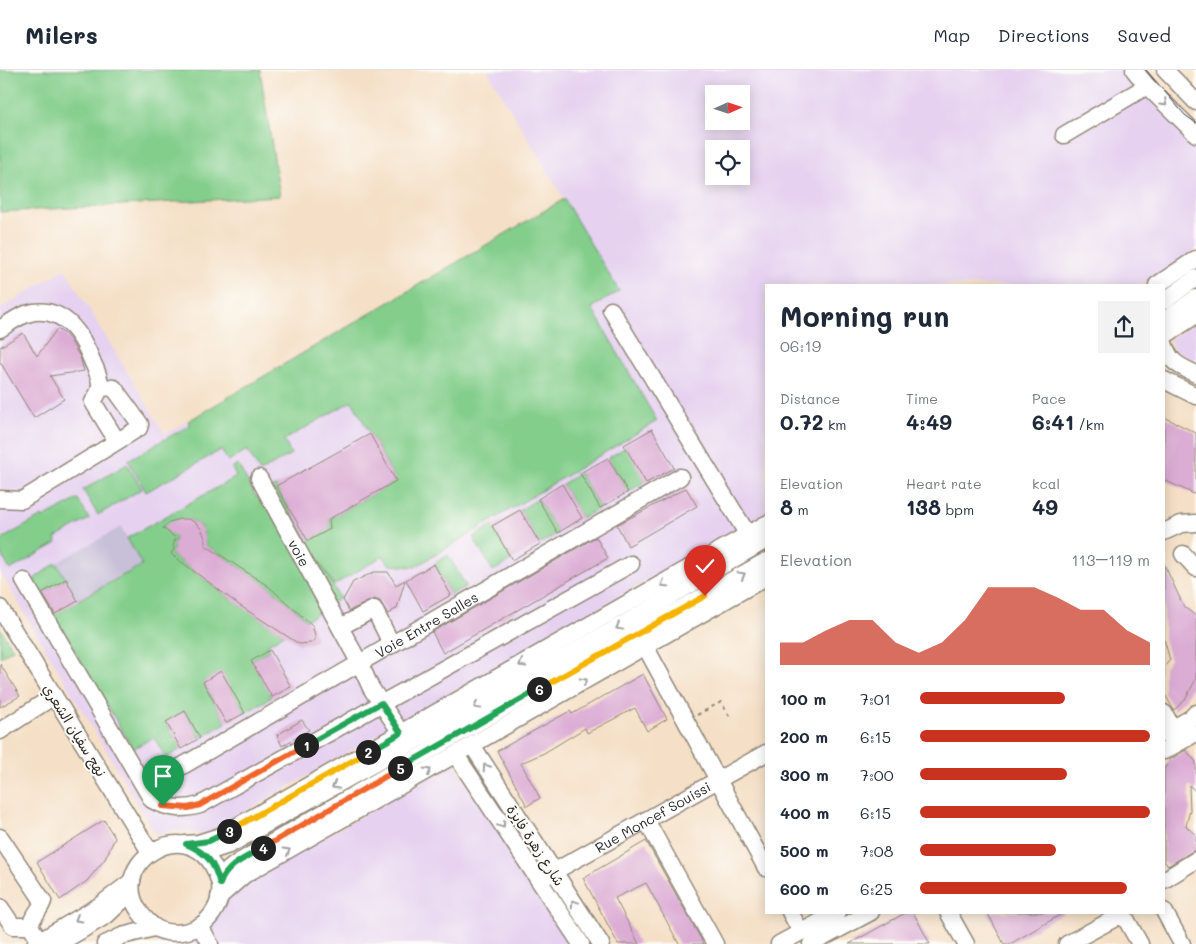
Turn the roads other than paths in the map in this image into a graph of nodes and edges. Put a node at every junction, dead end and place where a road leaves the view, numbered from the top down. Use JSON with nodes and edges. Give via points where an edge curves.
{"nodes":[{"id":1,"x":1134,"y":70,"type":"edge"},
{"id":2,"x":1165,"y":70,"type":"edge"},
{"id":3,"x":1147,"y":86,"type":"junction"},
{"id":4,"x":1196,"y":102,"type":"edge"},
{"id":5,"x":1196,"y":134,"type":"edge"},
{"id":6,"x":1064,"y":135,"type":"dead end"},
{"id":7,"x":1196,"y":259,"type":"edge"},
{"id":8,"x":1196,"y":278,"type":"edge"},
{"id":9,"x":1159,"y":284,"type":"edge"},
{"id":10,"x":1196,"y":298,"type":"edge"},
{"id":11,"x":1165,"y":300,"type":"edge"},
{"id":12,"x":611,"y":310,"type":"dead end"},
{"id":13,"x":1196,"y":315,"type":"edge"},
{"id":14,"x":1165,"y":319,"type":"edge"},
{"id":15,"x":0,"y":329,"type":"edge"},
{"id":16,"x":1165,"y":335,"type":"edge"},
{"id":17,"x":1165,"y":346,"type":"edge"},
{"id":18,"x":1196,"y":374,"type":"edge"},
{"id":19,"x":1165,"y":380,"type":"edge"},
{"id":20,"x":100,"y":387,"type":"junction"},
{"id":21,"x":1196,"y":396,"type":"edge"},
{"id":22,"x":117,"y":441,"type":"junction"},
{"id":23,"x":680,"y":477,"type":"dead end"},
{"id":24,"x":259,"y":478,"type":"dead end"},
{"id":25,"x":0,"y":499,"type":"edge"},
{"id":26,"x":1196,"y":523,"type":"edge"},
{"id":27,"x":765,"y":525,"type":"edge"},
{"id":28,"x":1165,"y":532,"type":"edge"},
{"id":29,"x":748,"y":535,"type":"junction"},
{"id":30,"x":765,"y":541,"type":"edge"},
{"id":31,"x":1183,"y":554,"type":"dead end"},
{"id":32,"x":765,"y":562,"type":"edge"},
{"id":33,"x":632,"y":564,"type":"dead end"},
{"id":34,"x":1196,"y":568,"type":"edge"},
{"id":35,"x":765,"y":578,"type":"edge"},
{"id":36,"x":24,"y":581,"type":"dead end"},
{"id":37,"x":0,"y":608,"type":"edge"},
{"id":38,"x":340,"y":627,"type":"junction"},
{"id":39,"x":392,"y":645,"type":"junction"},
{"id":40,"x":645,"y":646,"type":"junction"},
{"id":41,"x":360,"y":664,"type":"junction"},
{"id":42,"x":54,"y":696,"type":"junction"},
{"id":43,"x":381,"y":703,"type":"junction"},
{"id":44,"x":1196,"y":713,"type":"edge"},
{"id":45,"x":1165,"y":718,"type":"edge"},
{"id":46,"x":0,"y":731,"type":"edge"},
{"id":47,"x":1168,"y":732,"type":"edge"},
{"id":48,"x":401,"y":733,"type":"junction"},
{"id":49,"x":1196,"y":733,"type":"edge"},
{"id":50,"x":472,"y":745,"type":"junction"},
{"id":51,"x":1165,"y":750,"type":"edge"},
{"id":52,"x":765,"y":754,"type":"edge"},
{"id":53,"x":456,"y":755,"type":"junction"},
{"id":54,"x":172,"y":772,"type":"dead end"},
{"id":55,"x":718,"y":780,"type":"junction"},
{"id":56,"x":646,"y":820,"type":"junction"},
{"id":57,"x":0,"y":837,"type":"edge"},
{"id":58,"x":192,"y":847,"type":"junction"},
{"id":59,"x":150,"y":852,"type":"junction"},
{"id":60,"x":1196,"y":860,"type":"edge"},
{"id":61,"x":765,"y":866,"type":"edge"},
{"id":62,"x":546,"y":876,"type":"junction"},
{"id":63,"x":1165,"y":879,"type":"edge"},
{"id":64,"x":132,"y":886,"type":"junction"},
{"id":65,"x":220,"y":891,"type":"junction"},
{"id":66,"x":0,"y":908,"type":"edge"},
{"id":67,"x":1165,"y":913,"type":"edge"},
{"id":68,"x":791,"y":914,"type":"edge"},
{"id":69,"x":836,"y":914,"type":"edge"},
{"id":70,"x":866,"y":914,"type":"edge"},
{"id":71,"x":949,"y":914,"type":"edge"},
{"id":72,"x":1120,"y":914,"type":"edge"},
{"id":73,"x":1123,"y":914,"type":"edge"},
{"id":74,"x":30,"y":926,"type":"junction"},
{"id":75,"x":200,"y":926,"type":"junction"},
{"id":76,"x":160,"y":930,"type":"junction"},
{"id":77,"x":806,"y":938,"type":"edge"},
{"id":78,"x":38,"y":942,"type":"edge"},
{"id":79,"x":58,"y":944,"type":"edge"},
{"id":80,"x":105,"y":944,"type":"edge"},
{"id":81,"x":129,"y":944,"type":"edge"},
{"id":82,"x":210,"y":944,"type":"edge"},
{"id":83,"x":581,"y":944,"type":"edge"},
{"id":84,"x":601,"y":944,"type":"edge"},
{"id":85,"x":715,"y":944,"type":"edge"},
{"id":86,"x":779,"y":944,"type":"edge"},
{"id":87,"x":966,"y":944,"type":"edge"},
{"id":88,"x":1067,"y":944,"type":"edge"},
{"id":89,"x":1140,"y":944,"type":"edge"},
{"id":90,"x":1182,"y":944,"type":"edge"}],
"edges":[{"from":1,"to":3,"type":"street"},
{"from":2,"to":4,"type":"street"},
{"from":3,"to":5,"type":"street","one_way":true},
{"from":3,"to":6,"type":"street"},
{"from":7,"to":9,"type":"street"},
{"from":8,"to":11,"type":"street"},
{"from":10,"to":14,"type":"street"},
{"from":12,"to":29,"type":"street"},
{"from":13,"to":16,"type":"street"},
{"from":15,"to":20,"type":"street","via":[[36,312],[55,314],[72,324],[84,342]]},
{"from":17,"to":18,"type":"street","via":[[1172,361]]},
{"from":19,"to":21,"type":"street"},
{"from":20,"to":22,"type":"street","via":[[93,402]]},
{"from":20,"to":22,"type":"street","via":[[114,388],[140,424],[139,428]]},
{"from":22,"to":25,"type":"street","via":[[22,500]]},
{"from":23,"to":39,"type":"street","name":"Voie Entre Salles"},
{"from":24,"to":38,"type":"street","name":"voie"},
{"from":26,"to":28,"type":"street","via":[[1181,524]]},
{"from":27,"to":29,"type":"street"},
{"from":29,"to":48,"type":"street","one_way":true},
{"from":30,"to":58,"type":"street","one_way":true,"via":[[627,622],[229,845],[211,851]]},
{"from":31,"to":34,"type":"street"},
{"from":65,"to":32,"type":"street","one_way":true,"via":[[222,877],[239,862],[458,734]]},
{"from":33,"to":43,"type":"street"},
{"from":35,"to":40,"type":"street"},
{"from":36,"to":43,"type":"street","via":[[152,800],[163,806],[188,808],[200,805]]},
{"from":37,"to":42,"type":"street","name":"نهج سفيان الشعري"},
{"from":38,"to":39,"type":"street","via":[[374,609]]},
{"from":38,"to":41,"type":"street"},
{"from":39,"to":41,"type":"street","name":"Voie Entre Salles"},
{"from":50,"to":40,"type":"street","one_way":true},
{"from":40,"to":55,"type":"street"},
{"from":41,"to":43,"type":"street"},
{"from":41,"to":54,"type":"street","name":"Voie Entre Salles"},
{"from":42,"to":46,"type":"street"},
{"from":42,"to":59,"type":"street","name":"نهج سفيان الشعري"},
{"from":43,"to":48,"type":"street"},
{"from":44,"to":47,"type":"street"},
{"from":45,"to":47,"type":"street"},
{"from":48,"to":58,"type":"street","via":[[220,836]]},
{"from":49,"to":51,"type":"street"},
{"from":50,"to":53,"type":"street"},
{"from":62,"to":50,"type":"street","name":"شارع زهرة فايزة","one_way":true},
{"from":52,"to":55,"type":"street","name":"Rue Moncef Souissi"},
{"from":53,"to":62,"type":"street","name":"شارع زهرة فايزة","one_way":true},
{"from":65,"to":53,"type":"street","one_way":true},
{"from":55,"to":56,"type":"street","name":"Rue Moncef Souissi"},
{"from":55,"to":61,"type":"street"},
{"from":56,"to":62,"type":"street","name":"Rue Moncef Souissi"},
{"from":56,"to":85,"type":"street"},
{"from":57,"to":74,"type":"street","via":[[43,901]]},
{"from":58,"to":59,"type":"street","via":[[167,844]]},
{"from":58,"to":65,"type":"street","via":[[209,858],[217,870]]},
{"from":59,"to":64,"type":"street","via":[[138,864]]},
{"from":60,"to":63,"type":"street"},
{"from":62,"to":83,"type":"street","name":"شارع زهرة فايزة"},
{"from":84,"to":62,"type":"street","name":"شارع زهرة فايزة","one_way":true},
{"from":64,"to":76,"type":"street","via":[[138,912]]},
{"from":64,"to":78,"type":"street","one_way":true},
{"from":64,"to":79,"type":"street","via":[[107,915]]},
{"from":65,"to":75,"type":"street","via":[[212,914]]},
{"from":66,"to":74,"type":"street","via":[[13,926]]},
{"from":67,"to":90,"type":"street"},
{"from":68,"to":77,"type":"street"},
{"from":69,"to":77,"type":"street"},
{"from":70,"to":77,"type":"street"},
{"from":71,"to":87,"type":"street"},
{"from":72,"to":88,"type":"street"},
{"from":73,"to":89,"type":"street"},
{"from":74,"to":78,"type":"street"},
{"from":75,"to":76,"type":"street","via":[[183,932]]},
{"from":75,"to":82,"type":"street"},
{"from":76,"to":80,"type":"street","via":[[122,936]]},
{"from":76,"to":81,"type":"street"},
{"from":77,"to":86,"type":"street"}]}
